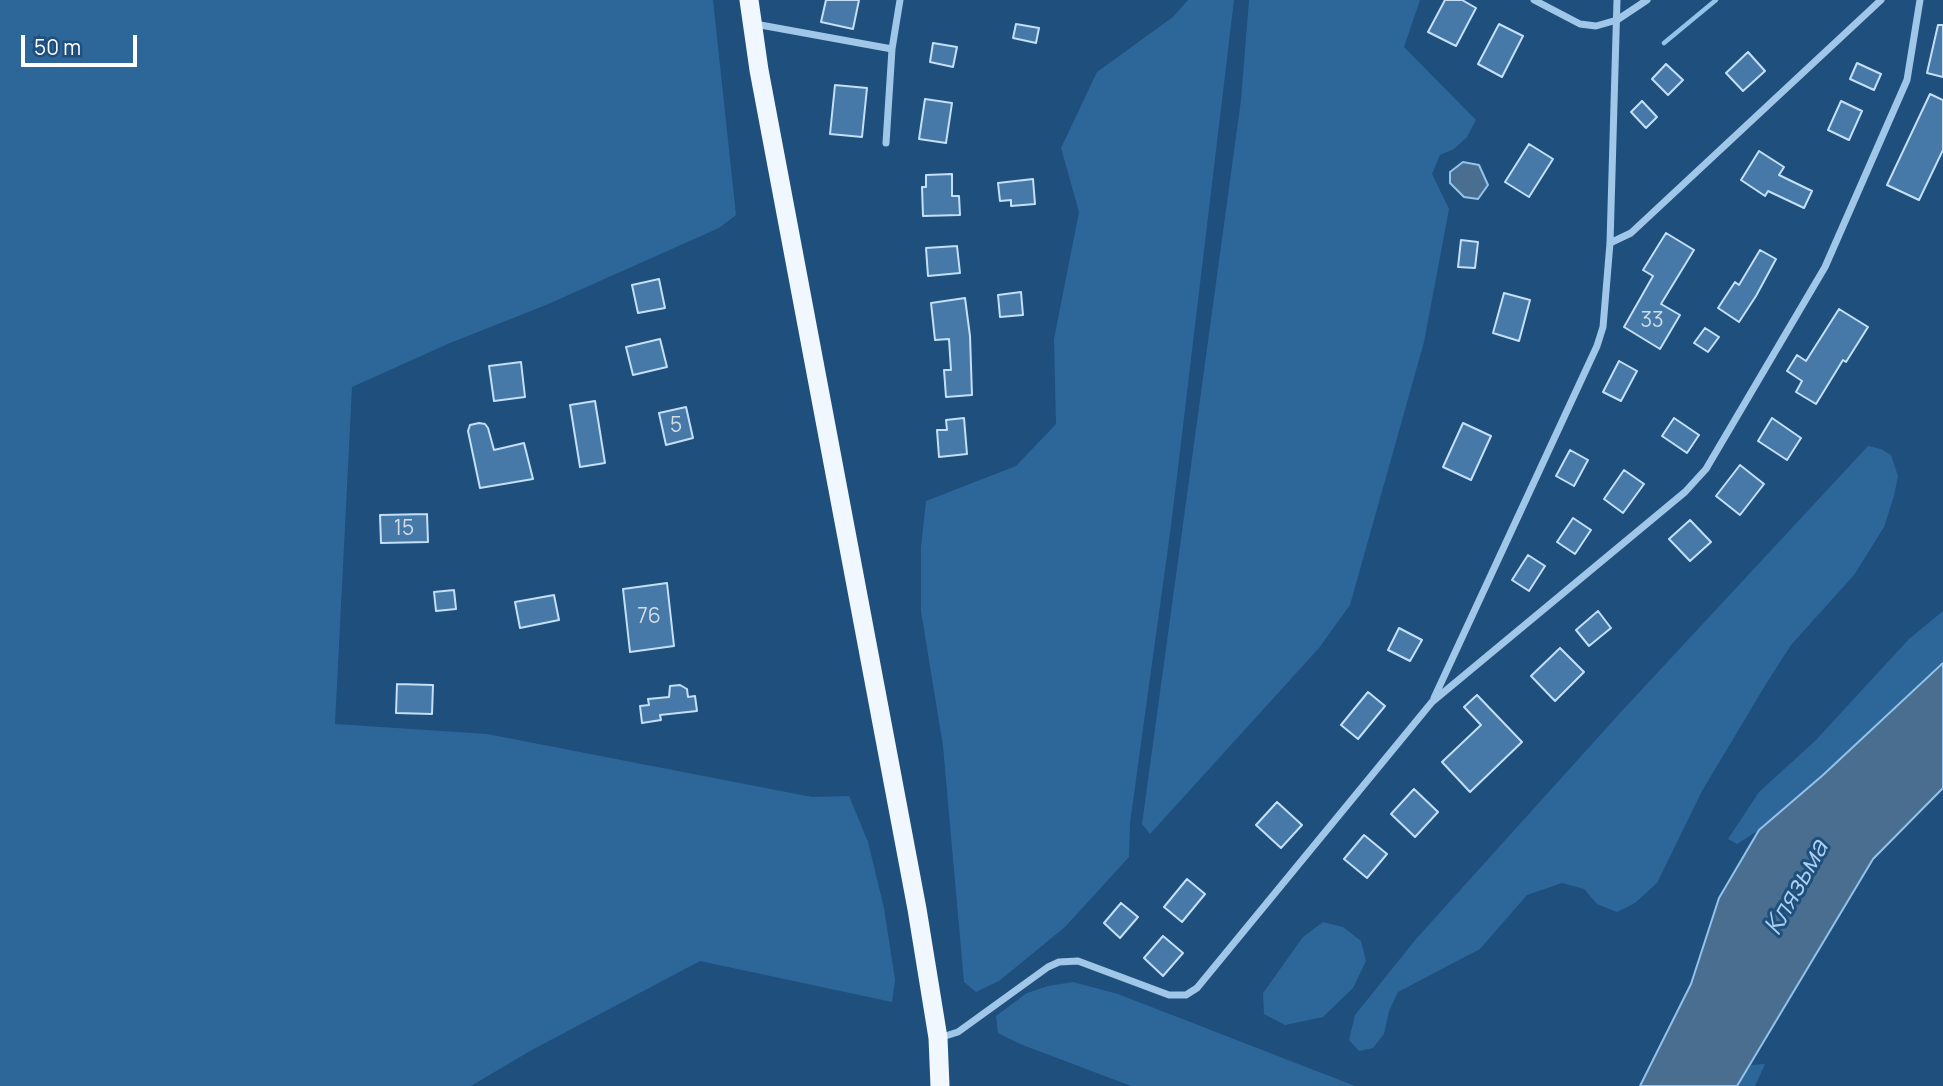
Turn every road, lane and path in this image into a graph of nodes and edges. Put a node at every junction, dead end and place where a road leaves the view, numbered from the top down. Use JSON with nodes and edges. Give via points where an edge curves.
{"nodes":[{"id":1,"x":750,"y":0,"type":"edge"},
{"id":2,"x":900,"y":0,"type":"edge"},
{"id":3,"x":1534,"y":0,"type":"edge"},
{"id":4,"x":1617,"y":0,"type":"edge"},
{"id":5,"x":1647,"y":0,"type":"edge"},
{"id":6,"x":1881,"y":0,"type":"edge"},
{"id":7,"x":1920,"y":0,"type":"edge"},
{"id":8,"x":1616,"y":20,"type":"junction"},
{"id":9,"x":752,"y":24,"type":"junction"},
{"id":10,"x":892,"y":49,"type":"junction"},
{"id":11,"x":886,"y":143,"type":"dead end"},
{"id":12,"x":1610,"y":243,"type":"junction"},
{"id":13,"x":1432,"y":702,"type":"junction"},
{"id":14,"x":938,"y":1038,"type":"junction"},
{"id":15,"x":940,"y":1086,"type":"edge"}],
"edges":[{"from":1,"to":9,"type":"highway"},
{"from":2,"to":10,"type":"street"},
{"from":3,"to":8,"type":"street","via":[[1580,24],[1596,26]]},
{"from":4,"to":8,"type":"street"},
{"from":5,"to":8,"type":"street"},
{"from":6,"to":12,"type":"street","via":[[1631,233]]},
{"from":7,"to":13,"type":"street","via":[[1907,80],[1825,267],[1706,469],[1685,492]]},
{"from":8,"to":12,"type":"street"},
{"from":9,"to":10,"type":"street"},
{"from":9,"to":14,"type":"highway"},
{"from":10,"to":11,"type":"street"},
{"from":12,"to":13,"type":"street","via":[[1603,327],[1597,346]]},
{"from":13,"to":14,"type":"street","via":[[1197,988],[1186,995],[1169,995],[1078,961],[1059,962],[958,1032]]},
{"from":14,"to":15,"type":"highway"}]}
